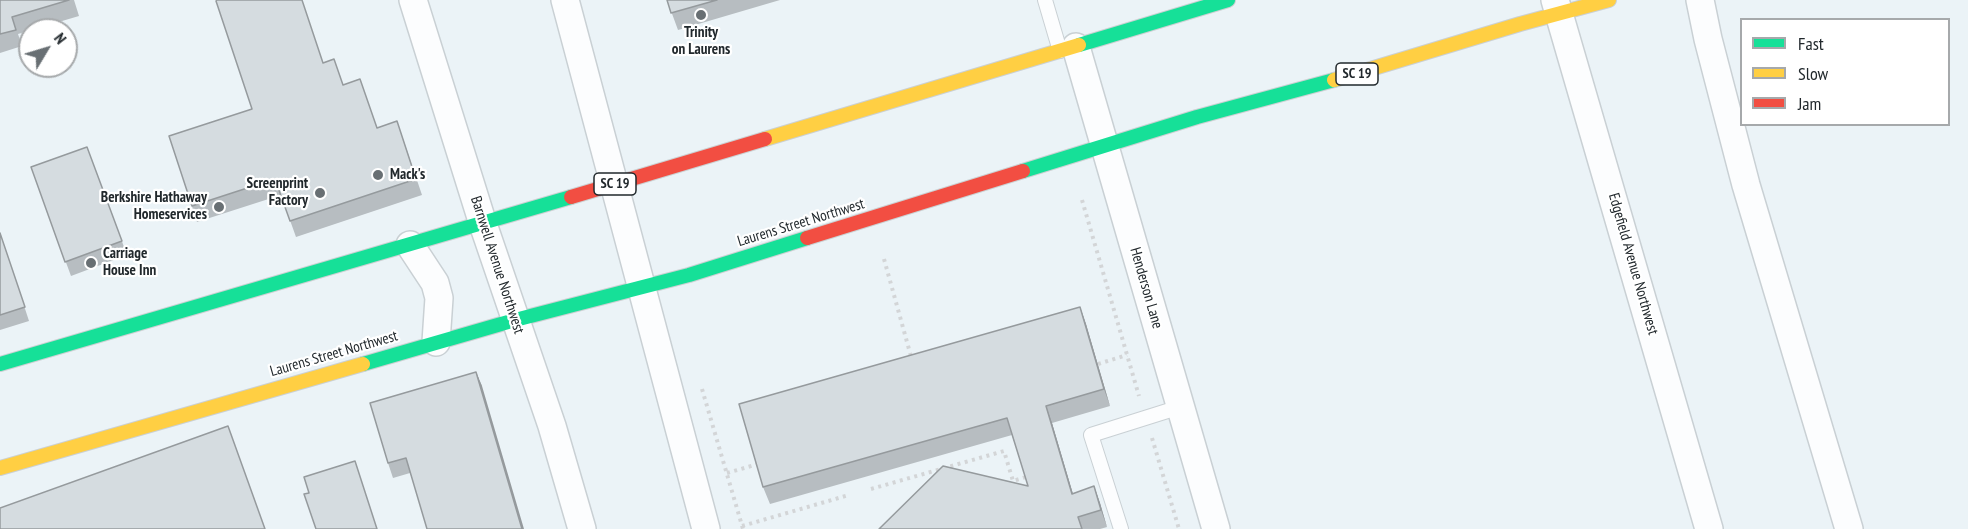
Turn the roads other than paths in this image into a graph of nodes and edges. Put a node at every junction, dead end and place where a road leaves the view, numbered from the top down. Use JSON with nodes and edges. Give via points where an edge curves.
{"nodes":[{"id":1,"x":413,"y":0,"type":"edge"},
{"id":2,"x":565,"y":0,"type":"edge"},
{"id":3,"x":1045,"y":0,"type":"edge"},
{"id":4,"x":1228,"y":0,"type":"edge"},
{"id":5,"x":1610,"y":0,"type":"edge"},
{"id":6,"x":1700,"y":0,"type":"edge"},
{"id":7,"x":1557,"y":7,"type":"edge"},
{"id":8,"x":1068,"y":49,"type":"junction"},
{"id":9,"x":1105,"y":146,"type":"junction"},
{"id":10,"x":615,"y":184,"type":"junction"},
{"id":11,"x":483,"y":224,"type":"junction"},
{"id":12,"x":410,"y":246,"type":"junction"},
{"id":13,"x":642,"y":287,"type":"junction"},
{"id":14,"x":515,"y":320,"type":"junction"},
{"id":15,"x":436,"y":342,"type":"junction"},
{"id":16,"x":0,"y":364,"type":"edge"},
{"id":17,"x":1180,"y":407,"type":"junction"},
{"id":18,"x":0,"y":468,"type":"edge"},
{"id":19,"x":582,"y":529,"type":"edge"},
{"id":20,"x":706,"y":529,"type":"edge"},
{"id":21,"x":1121,"y":529,"type":"edge"},
{"id":22,"x":1216,"y":529,"type":"edge"},
{"id":23,"x":1709,"y":529,"type":"edge"},
{"id":24,"x":1849,"y":529,"type":"edge"}],
"edges":[{"from":1,"to":11,"type":"street","name":"Barnwell Avenue Northwest"},
{"from":2,"to":10,"type":"street"},
{"from":3,"to":8,"type":"lane"},
{"from":4,"to":8,"type":"main road","number":"SC 19"},
{"from":5,"to":7,"type":"main road","name":"Laurens Street Northwest","number":"SC 19"},
{"from":6,"to":24,"type":"street","via":[[1746,185]]},
{"from":7,"to":9,"type":"main road","name":"Laurens Street Northwest","number":"SC 19","via":[[1376,69]]},
{"from":7,"to":23,"type":"street","name":"Edgefield Avenue Northwest"},
{"from":8,"to":9,"type":"street","name":"Henderson Lane"},
{"from":8,"to":10,"type":"main road","number":"SC 19"},
{"from":9,"to":13,"type":"main road","name":"Laurens Street Northwest","number":"SC 19"},
{"from":9,"to":17,"type":"street","name":"Henderson Lane"},
{"from":10,"to":11,"type":"main road","number":"SC 19"},
{"from":10,"to":13,"type":"street"},
{"from":11,"to":12,"type":"main road","number":"SC 19"},
{"from":11,"to":14,"type":"street","name":"Barnwell Avenue Northwest"},
{"from":12,"to":15,"type":"street","via":[[435,283],[439,298]]},
{"from":12,"to":16,"type":"main road","number":"SC 19"},
{"from":13,"to":14,"type":"main road","name":"Laurens Street Northwest","number":"SC 19"},
{"from":13,"to":20,"type":"street"},
{"from":14,"to":15,"type":"main road","name":"Laurens Street Northwest","number":"SC 19"},
{"from":14,"to":19,"type":"street","name":"Barnwell Avenue Northwest"},
{"from":15,"to":18,"type":"main road","name":"Laurens Street Northwest","number":"SC 19"},
{"from":17,"to":21,"type":"lane","via":[[1091,435]]},
{"from":17,"to":22,"type":"street","name":"Henderson Lane"}]}
